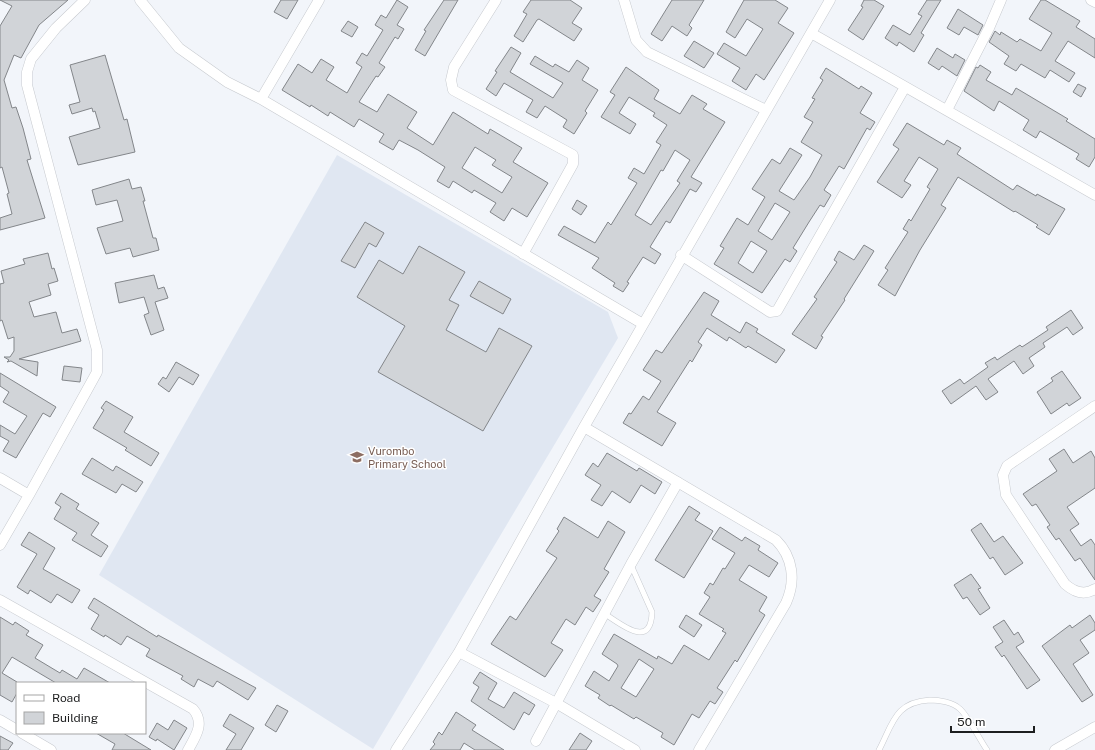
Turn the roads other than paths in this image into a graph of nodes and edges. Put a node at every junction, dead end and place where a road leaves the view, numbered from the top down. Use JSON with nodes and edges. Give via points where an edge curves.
{"nodes":[{"id":1,"x":85,"y":0,"type":"edge"},
{"id":2,"x":140,"y":0,"type":"edge"},
{"id":3,"x":319,"y":0,"type":"edge"},
{"id":4,"x":496,"y":0,"type":"edge"},
{"id":5,"x":624,"y":0,"type":"edge"},
{"id":6,"x":830,"y":0,"type":"edge"},
{"id":7,"x":1001,"y":0,"type":"edge"},
{"id":8,"x":1091,"y":0,"type":"edge"},
{"id":9,"x":1095,"y":2,"type":"edge"},
{"id":10,"x":811,"y":33,"type":"junction"},
{"id":11,"x":905,"y":87,"type":"junction"},
{"id":12,"x":261,"y":99,"type":"junction"},
{"id":13,"x":766,"y":110,"type":"junction"},
{"id":14,"x":946,"y":110,"type":"junction"},
{"id":15,"x":1095,"y":195,"type":"edge"},
{"id":16,"x":522,"y":254,"type":"junction"},
{"id":17,"x":681,"y":255,"type":"junction"},
{"id":18,"x":643,"y":324,"type":"junction"},
{"id":19,"x":1095,"y":406,"type":"edge"},
{"id":20,"x":584,"y":426,"type":"junction"},
{"id":21,"x":0,"y":478,"type":"edge"},
{"id":22,"x":678,"y":482,"type":"junction"},
{"id":23,"x":28,"y":495,"type":"junction"},
{"id":24,"x":0,"y":545,"type":"edge"},
{"id":25,"x":631,"y":564,"type":"junction"},
{"id":26,"x":1095,"y":589,"type":"edge"},
{"id":27,"x":0,"y":600,"type":"edge"},
{"id":28,"x":605,"y":614,"type":"junction"},
{"id":29,"x":459,"y":652,"type":"junction"},
{"id":30,"x":145,"y":682,"type":"edge"},
{"id":31,"x":146,"y":682,"type":"edge"},
{"id":32,"x":556,"y":703,"type":"junction"},
{"id":33,"x":0,"y":720,"type":"edge"},
{"id":34,"x":1095,"y":727,"type":"edge"},
{"id":35,"x":16,"y":729,"type":"edge"},
{"id":36,"x":24,"y":734,"type":"edge"},
{"id":37,"x":536,"y":741,"type":"dead end"},
{"id":38,"x":51,"y":750,"type":"edge"},
{"id":39,"x":188,"y":750,"type":"edge"},
{"id":40,"x":396,"y":750,"type":"edge"},
{"id":41,"x":635,"y":750,"type":"edge"},
{"id":42,"x":699,"y":750,"type":"edge"},
{"id":43,"x":879,"y":750,"type":"edge"},
{"id":44,"x":987,"y":750,"type":"edge"},
{"id":45,"x":1055,"y":750,"type":"edge"}],
"edges":[{"from":1,"to":23,"type":"street","via":[[56,28],[31,59],[27,85],[97,350],[97,372]]},
{"from":2,"to":12,"type":"street","via":[[179,48],[227,82]]},
{"from":3,"to":12,"type":"street"},
{"from":4,"to":16,"type":"street","via":[[454,67],[451,80],[453,90],[574,155],[573,164]]},
{"from":5,"to":13,"type":"street","via":[[636,40],[647,52]]},
{"from":6,"to":10,"type":"street"},
{"from":7,"to":14,"type":"street"},
{"from":8,"to":9,"type":"street"},
{"from":10,"to":11,"type":"street"},
{"from":10,"to":13,"type":"street"},
{"from":11,"to":14,"type":"street"},
{"from":11,"to":17,"type":"street","via":[[777,311],[770,312]]},
{"from":12,"to":16,"type":"street"},
{"from":13,"to":17,"type":"street"},
{"from":14,"to":15,"type":"street"},
{"from":16,"to":18,"type":"street"},
{"from":17,"to":18,"type":"street"},
{"from":18,"to":20,"type":"street"},
{"from":19,"to":26,"type":"street","via":[[1007,466],[1003,475],[1006,495],[1065,584],[1073,592],[1081,593]]},
{"from":20,"to":22,"type":"street"},
{"from":20,"to":29,"type":"street"},
{"from":21,"to":23,"type":"street"},
{"from":22,"to":25,"type":"street"},
{"from":22,"to":42,"type":"street","via":[[776,540],[784,548],[791,563],[792,584],[786,603]]},
{"from":23,"to":24,"type":"street"},
{"from":25,"to":28,"type":"street"},
{"from":25,"to":28,"type":"lane","via":[[652,612],[652,620],[646,631],[641,633]]},
{"from":27,"to":30,"type":"street"},
{"from":28,"to":32,"type":"street"},
{"from":29,"to":32,"type":"street"},
{"from":29,"to":40,"type":"street"},
{"from":31,"to":39,"type":"street","via":[[199,715],[198,733]]},
{"from":32,"to":37,"type":"street"},
{"from":32,"to":41,"type":"street"},
{"from":33,"to":35,"type":"street"},
{"from":34,"to":45,"type":"street"},
{"from":36,"to":38,"type":"street"},
{"from":43,"to":44,"type":"lane","via":[[899,712],[916,701],[935,700],[960,709]]}]}
